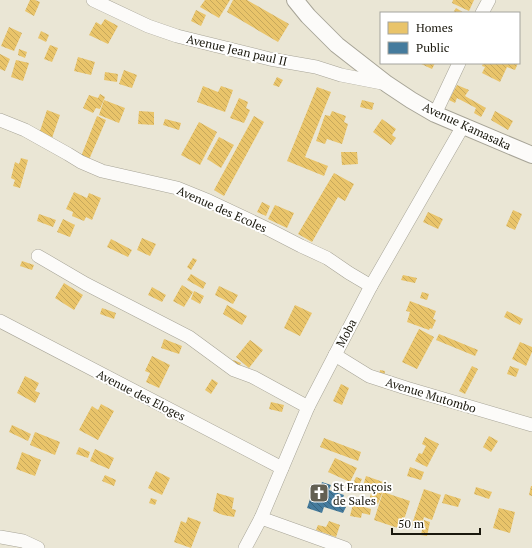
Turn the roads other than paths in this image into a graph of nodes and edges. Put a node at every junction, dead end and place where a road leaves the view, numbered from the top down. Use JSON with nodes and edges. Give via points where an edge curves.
{"nodes":[{"id":1,"x":93,"y":0,"type":"edge"},
{"id":2,"x":295,"y":0,"type":"edge"},
{"id":3,"x":489,"y":0,"type":"edge"},
{"id":4,"x":483,"y":12,"type":"edge"},
{"id":5,"x":459,"y":64,"type":"edge"},
{"id":6,"x":387,"y":84,"type":"junction"},
{"id":7,"x":435,"y":114,"type":"junction"},
{"id":8,"x":0,"y":120,"type":"edge"},
{"id":9,"x":463,"y":126,"type":"junction"},
{"id":10,"x":532,"y":156,"type":"edge"},
{"id":11,"x":38,"y":256,"type":"dead end"},
{"id":12,"x":372,"y":286,"type":"junction"},
{"id":13,"x":0,"y":321,"type":"edge"},
{"id":14,"x":335,"y":355,"type":"junction"},
{"id":15,"x":308,"y":407,"type":"junction"},
{"id":16,"x":532,"y":425,"type":"edge"},
{"id":17,"x":282,"y":468,"type":"junction"},
{"id":18,"x":261,"y":518,"type":"junction"},
{"id":19,"x":0,"y":537,"type":"edge"},
{"id":20,"x":38,"y":548,"type":"edge"},
{"id":21,"x":246,"y":548,"type":"edge"},
{"id":22,"x":345,"y":548,"type":"edge"}],
"edges":[{"from":1,"to":6,"type":"street","name":"Avenue Jean paul II","via":[[148,26],[177,36]]},
{"from":2,"to":6,"type":"street","name":"Avenue Kamasaka","via":[[337,45]]},
{"from":3,"to":4,"type":"street"},
{"from":5,"to":7,"type":"street"},
{"from":6,"to":7,"type":"street","name":"Avenue Kamasaka"},
{"from":7,"to":9,"type":"street","name":"Avenue Kamasaka"},
{"from":8,"to":12,"type":"street","name":"Avenue des Ecoles","via":[[102,171],[177,188],[209,201],[327,258]]},
{"from":9,"to":10,"type":"street","name":"Avenue Kamasaka"},
{"from":9,"to":12,"type":"street","name":"Moba"},
{"from":11,"to":15,"type":"street","via":[[189,338],[234,370],[253,377]]},
{"from":12,"to":14,"type":"street","name":"Moba"},
{"from":13,"to":17,"type":"street","name":"Avenue des Eloges"},
{"from":14,"to":15,"type":"street","name":"Moba"},
{"from":14,"to":16,"type":"street","name":"Avenue Mutombo","via":[[368,376]]},
{"from":15,"to":17,"type":"street","name":"Moba"},
{"from":17,"to":18,"type":"street","name":"Moba"},
{"from":18,"to":21,"type":"street","name":"Moba"},
{"from":18,"to":22,"type":"street"},
{"from":19,"to":20,"type":"street","via":[[23,541]]}]}
